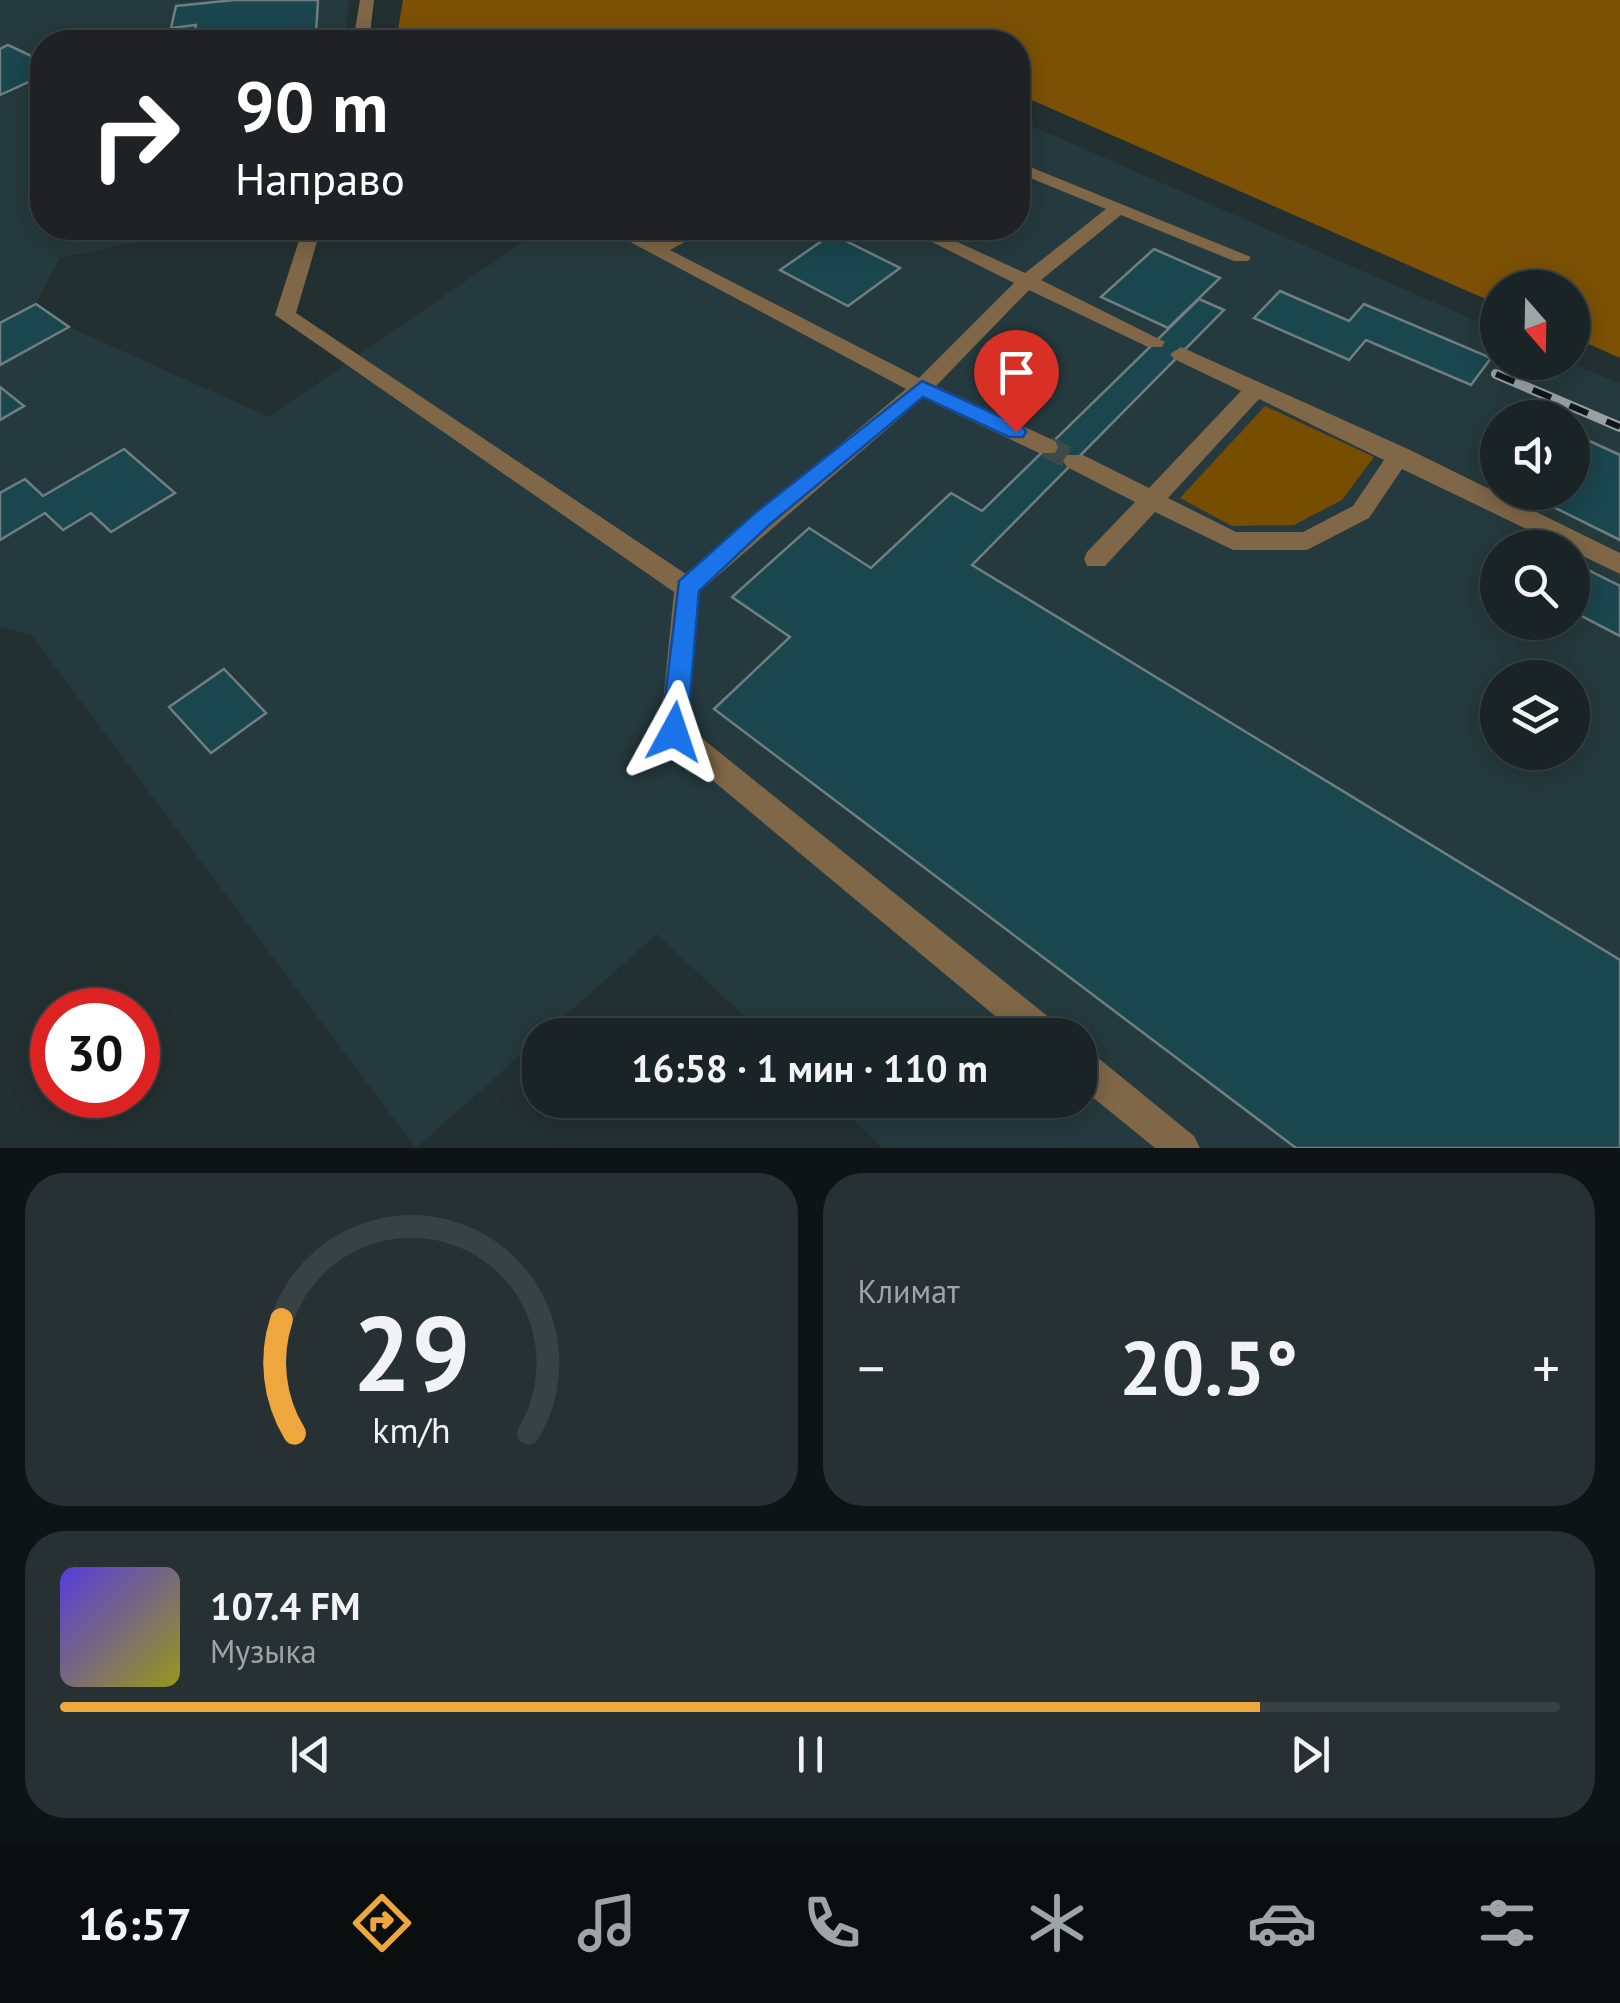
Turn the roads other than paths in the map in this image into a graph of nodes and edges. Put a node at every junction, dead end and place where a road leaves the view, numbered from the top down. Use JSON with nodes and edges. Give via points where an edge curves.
{"nodes":[{"id":1,"x":367,"y":0,"type":"edge"},
{"id":2,"x":363,"y":30,"type":"edge"},
{"id":3,"x":1030,"y":172,"type":"edge"},
{"id":4,"x":1119,"y":208,"type":"junction"},
{"id":5,"x":308,"y":240,"type":"edge"},
{"id":6,"x":638,"y":240,"type":"edge"},
{"id":7,"x":675,"y":240,"type":"edge"},
{"id":8,"x":938,"y":240,"type":"edge"},
{"id":9,"x":656,"y":249,"type":"junction"},
{"id":10,"x":1240,"y":257,"type":"dead end"},
{"id":11,"x":1026,"y":282,"type":"junction"},
{"id":12,"x":1155,"y":342,"type":"dead end"},
{"id":13,"x":1181,"y":354,"type":"dead end"},
{"id":14,"x":922,"y":388,"type":"junction"},
{"id":15,"x":1256,"y":389,"type":"junction"},
{"id":16,"x":1047,"y":447,"type":"tunnel mouth"},
{"id":17,"x":1400,"y":455,"type":"junction"},
{"id":18,"x":1075,"y":461,"type":"tunnel mouth"},
{"id":19,"x":1153,"y":499,"type":"junction"},
{"id":20,"x":1096,"y":559,"type":"dead end"},
{"id":21,"x":1620,"y":564,"type":"edge"},
{"id":22,"x":688,"y":588,"type":"junction"},
{"id":23,"x":1023,"y":1018,"type":"edge"},
{"id":24,"x":1097,"y":1079,"type":"edge"},
{"id":25,"x":1182,"y":1148,"type":"edge"}],
"edges":[{"from":1,"to":2,"type":"street"},
{"from":3,"to":4,"type":"street"},
{"from":4,"to":10,"type":"street"},
{"from":4,"to":11,"type":"street"},
{"from":5,"to":22,"type":"street","via":[[284,315]]},
{"from":6,"to":9,"type":"street"},
{"from":7,"to":9,"type":"street"},
{"from":8,"to":11,"type":"street"},
{"from":9,"to":14,"type":"street"},
{"from":11,"to":12,"type":"street"},
{"from":11,"to":14,"type":"street"},
{"from":13,"to":15,"type":"street"},
{"from":14,"to":16,"type":"street"},
{"from":14,"to":22,"type":"street"},
{"from":15,"to":17,"type":"street"},
{"from":15,"to":19,"type":"street"},
{"from":17,"to":19,"type":"street","via":[[1361,512],[1308,541],[1233,541]]},
{"from":17,"to":21,"type":"street"},
{"from":18,"to":19,"type":"street"},
{"from":19,"to":20,"type":"street"},
{"from":22,"to":23,"type":"street","via":[[674,732]]},
{"from":24,"to":25,"type":"street"}]}
